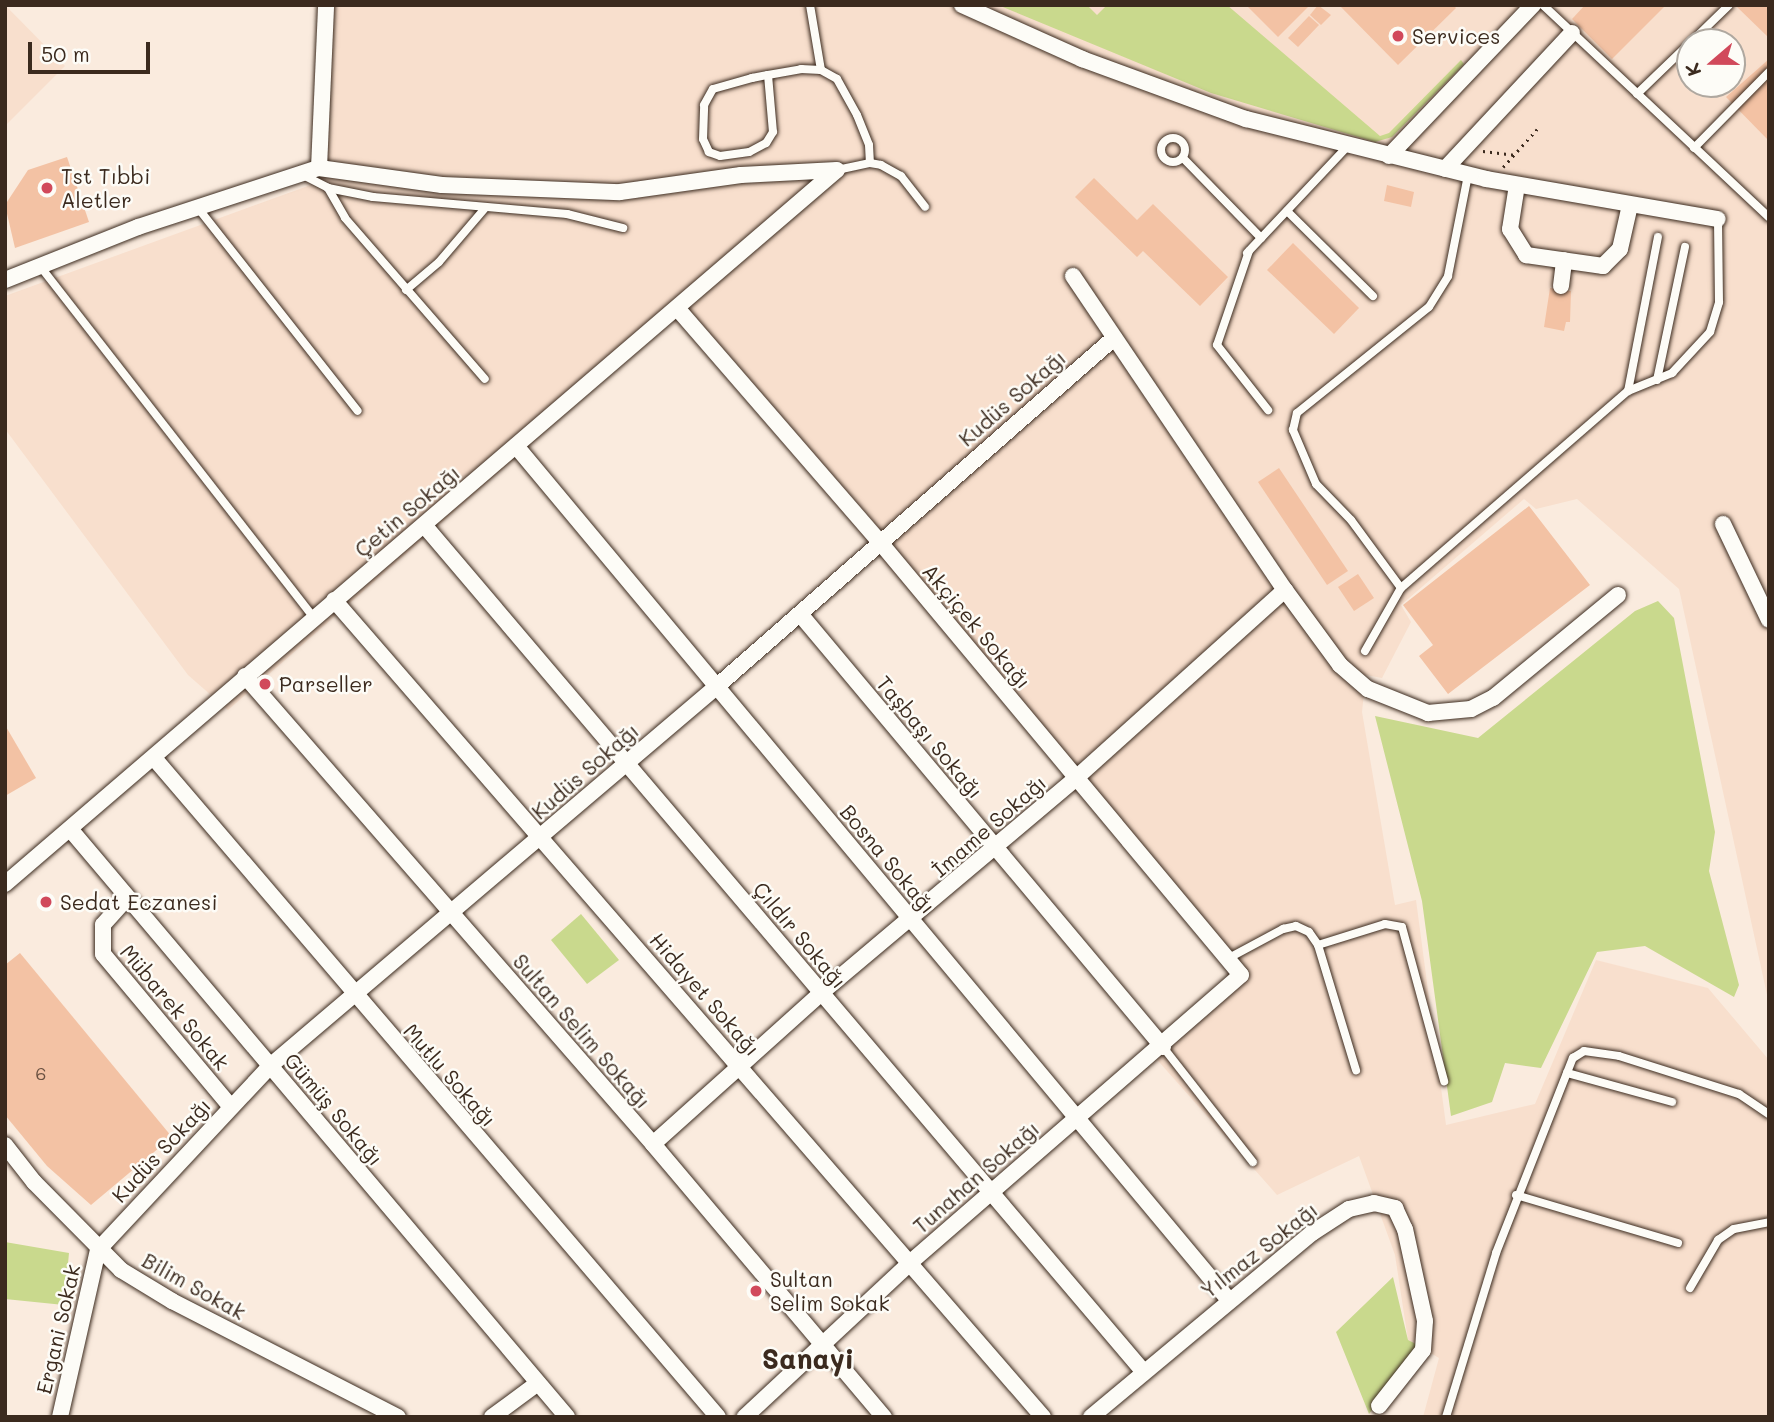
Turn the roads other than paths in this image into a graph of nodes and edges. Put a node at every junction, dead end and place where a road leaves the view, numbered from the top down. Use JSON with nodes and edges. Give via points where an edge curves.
{"nodes":[{"id":1,"x":810,"y":5,"type":"edge"},
{"id":2,"x":962,"y":5,"type":"edge"},
{"id":3,"x":1533,"y":5,"type":"edge"},
{"id":4,"x":1543,"y":5,"type":"edge"},
{"id":5,"x":1728,"y":5,"type":"edge"},
{"id":6,"x":324,"y":6,"type":"edge"},
{"id":7,"x":1704,"y":28,"type":"edge"},
{"id":8,"x":1572,"y":33,"type":"junction"},
{"id":9,"x":1676,"y":56,"type":"edge"},
{"id":10,"x":821,"y":70,"type":"junction"},
{"id":11,"x":1769,"y":72,"type":"edge"},
{"id":12,"x":768,"y":75,"type":"junction"},
{"id":13,"x":1637,"y":94,"type":"junction"},
{"id":14,"x":1348,"y":146,"type":"junction"},
{"id":15,"x":1694,"y":148,"type":"junction"},
{"id":16,"x":1389,"y":156,"type":"junction"},
{"id":17,"x":1183,"y":158,"type":"dead end"},
{"id":18,"x":870,"y":163,"type":"junction"},
{"id":19,"x":319,"y":168,"type":"junction"},
{"id":20,"x":1445,"y":169,"type":"junction"},
{"id":21,"x":837,"y":170,"type":"junction"},
{"id":22,"x":302,"y":174,"type":"junction"},
{"id":23,"x":1468,"y":175,"type":"junction"},
{"id":24,"x":1517,"y":185,"type":"junction"},
{"id":25,"x":328,"y":188,"type":"junction"},
{"id":26,"x":1630,"y":205,"type":"junction"},
{"id":27,"x":486,"y":207,"type":"junction"},
{"id":28,"x":925,"y":207,"type":"dead end"},
{"id":29,"x":198,"y":208,"type":"junction"},
{"id":30,"x":1287,"y":211,"type":"junction"},
{"id":31,"x":1769,"y":218,"type":"edge"},
{"id":32,"x":1717,"y":219,"type":"joint"},
{"id":33,"x":623,"y":228,"type":"dead end"},
{"id":34,"x":1658,"y":237,"type":"dead end"},
{"id":35,"x":1261,"y":238,"type":"junction"},
{"id":36,"x":1685,"y":247,"type":"dead end"},
{"id":37,"x":1249,"y":251,"type":"junction"},
{"id":38,"x":1564,"y":260,"type":"junction"},
{"id":39,"x":1240,"y":261,"type":"dead end"},
{"id":40,"x":38,"y":264,"type":"junction"},
{"id":41,"x":1073,"y":276,"type":"dead end"},
{"id":42,"x":5,"y":280,"type":"edge"},
{"id":43,"x":1561,"y":286,"type":"dead end"},
{"id":44,"x":405,"y":290,"type":"junction"},
{"id":45,"x":1373,"y":296,"type":"dead end"},
{"id":46,"x":677,"y":308,"type":"junction"},
{"id":47,"x":1114,"y":338,"type":"junction"},
{"id":48,"x":485,"y":379,"type":"dead end"},
{"id":49,"x":1657,"y":380,"type":"junction"},
{"id":50,"x":1628,"y":391,"type":"junction"},
{"id":51,"x":1268,"y":410,"type":"dead end"},
{"id":52,"x":358,"y":411,"type":"dead end"},
{"id":53,"x":516,"y":446,"type":"junction"},
{"id":54,"x":424,"y":524,"type":"junction"},
{"id":55,"x":1723,"y":524,"type":"dead end"},
{"id":56,"x":879,"y":541,"type":"junction"},
{"id":57,"x":1401,"y":588,"type":"junction"},
{"id":58,"x":1285,"y":590,"type":"junction"},
{"id":59,"x":1618,"y":595,"type":"dead end"},
{"id":60,"x":334,"y":600,"type":"junction"},
{"id":61,"x":800,"y":614,"type":"junction"},
{"id":62,"x":313,"y":617,"type":"junction"},
{"id":63,"x":1769,"y":620,"type":"edge"},
{"id":64,"x":1365,"y":651,"type":"dead end"},
{"id":65,"x":245,"y":677,"type":"junction"},
{"id":66,"x":715,"y":688,"type":"junction"},
{"id":67,"x":153,"y":758,"type":"junction"},
{"id":68,"x":628,"y":762,"type":"junction"},
{"id":69,"x":1076,"y":778,"type":"junction"},
{"id":70,"x":70,"y":829,"type":"junction"},
{"id":71,"x":541,"y":836,"type":"junction"},
{"id":72,"x":994,"y":847,"type":"junction"},
{"id":73,"x":5,"y":884,"type":"edge"},
{"id":74,"x":127,"y":898,"type":"junction"},
{"id":75,"x":449,"y":913,"type":"junction"},
{"id":76,"x":912,"y":921,"type":"junction"},
{"id":77,"x":1318,"y":945,"type":"junction"},
{"id":78,"x":1227,"y":959,"type":"junction"},
{"id":79,"x":1241,"y":975,"type":"joint"},
{"id":80,"x":821,"y":993,"type":"junction"},
{"id":81,"x":353,"y":994,"type":"junction"},
{"id":82,"x":1163,"y":1047,"type":"junction"},
{"id":83,"x":270,"y":1066,"type":"junction"},
{"id":84,"x":740,"y":1066,"type":"junction"},
{"id":85,"x":1356,"y":1070,"type":"dead end"},
{"id":86,"x":1567,"y":1073,"type":"junction"},
{"id":87,"x":1444,"y":1081,"type":"dead end"},
{"id":88,"x":1672,"y":1102,"type":"dead end"},
{"id":89,"x":231,"y":1107,"type":"junction"},
{"id":90,"x":1769,"y":1114,"type":"edge"},
{"id":91,"x":1078,"y":1117,"type":"junction"},
{"id":92,"x":653,"y":1143,"type":"junction"},
{"id":93,"x":5,"y":1145,"type":"edge"},
{"id":94,"x":1253,"y":1162,"type":"dead end"},
{"id":95,"x":991,"y":1191,"type":"junction"},
{"id":96,"x":1517,"y":1195,"type":"junction"},
{"id":97,"x":1769,"y":1222,"type":"edge"},
{"id":98,"x":1678,"y":1243,"type":"dead end"},
{"id":99,"x":98,"y":1250,"type":"junction"},
{"id":100,"x":912,"y":1261,"type":"junction"},
{"id":101,"x":1690,"y":1288,"type":"dead end"},
{"id":102,"x":1228,"y":1300,"type":"junction"},
{"id":103,"x":823,"y":1347,"type":"junction"},
{"id":104,"x":1143,"y":1371,"type":"junction"},
{"id":105,"x":538,"y":1383,"type":"junction"},
{"id":106,"x":1378,"y":1406,"type":"dead end"},
{"id":107,"x":60,"y":1417,"type":"edge"},
{"id":108,"x":398,"y":1417,"type":"edge"},
{"id":109,"x":492,"y":1417,"type":"edge"},
{"id":110,"x":567,"y":1417,"type":"edge"},
{"id":111,"x":718,"y":1417,"type":"edge"},
{"id":112,"x":745,"y":1417,"type":"edge"},
{"id":113,"x":884,"y":1417,"type":"edge"},
{"id":114,"x":1043,"y":1417,"type":"edge"},
{"id":115,"x":1091,"y":1417,"type":"edge"},
{"id":116,"x":1446,"y":1417,"type":"edge"}],
"edges":[{"from":1,"to":10,"type":"lane"},
{"from":2,"to":14,"type":"street","via":[[1198,104]]},
{"from":3,"to":16,"type":"street"},
{"from":4,"to":8,"type":"lane"},
{"from":5,"to":7,"type":"lane"},
{"from":6,"to":19,"type":"street"},
{"from":8,"to":13,"type":"lane"},
{"from":8,"to":20,"type":"street"},
{"from":9,"to":13,"type":"lane"},
{"from":10,"to":12,"type":"lane"},
{"from":10,"to":18,"type":"lane","via":[[837,79],[857,115],[869,145]]},
{"from":11,"to":15,"type":"lane"},
{"from":12,"to":12,"type":"lane","via":[[709,92],[703,139],[709,152],[720,156],[749,152],[771,138]]},
{"from":13,"to":15,"type":"lane"},
{"from":14,"to":16,"type":"street"},
{"from":14,"to":30,"type":"lane"},
{"from":15,"to":31,"type":"lane"},
{"from":16,"to":20,"type":"street"},
{"from":17,"to":35,"type":"lane"},
{"from":18,"to":21,"type":"lane"},
{"from":18,"to":28,"type":"lane","via":[[901,176]]},
{"from":19,"to":21,"type":"street","via":[[442,185],[620,192],[741,175]]},
{"from":19,"to":22,"type":"street"},
{"from":20,"to":23,"type":"street"},
{"from":21,"to":46,"type":"street","name":"Çetin Sokağı"},
{"from":22,"to":25,"type":"lane"},
{"from":22,"to":29,"type":"street"},
{"from":23,"to":24,"type":"street"},
{"from":23,"to":57,"type":"lane","via":[[1448,276],[1429,307],[1297,413],[1293,430],[1316,484],[1350,520]]},
{"from":24,"to":26,"type":"street"},
{"from":24,"to":38,"type":"street","via":[[1510,229],[1517,247],[1526,255]]},
{"from":25,"to":27,"type":"lane"},
{"from":25,"to":44,"type":"lane","via":[[345,218]]},
{"from":26,"to":32,"type":"street"},
{"from":26,"to":38,"type":"street","via":[[1625,237],[1615,257],[1602,266]]},
{"from":27,"to":33,"type":"lane","via":[[567,214]]},
{"from":27,"to":44,"type":"lane","via":[[439,262]]},
{"from":29,"to":40,"type":"street"},
{"from":29,"to":52,"type":"lane"},
{"from":30,"to":35,"type":"lane"},
{"from":30,"to":45,"type":"lane"},
{"from":32,"to":49,"type":"lane","via":[[1719,303],[1710,332],[1672,373]]},
{"from":34,"to":50,"type":"lane"},
{"from":35,"to":37,"type":"lane"},
{"from":36,"to":49,"type":"lane"},
{"from":37,"to":39,"type":"lane"},
{"from":37,"to":51,"type":"lane","via":[[1217,345]]},
{"from":38,"to":43,"type":"street"},
{"from":40,"to":42,"type":"street"},
{"from":40,"to":62,"type":"lane"},
{"from":41,"to":47,"type":"street"},
{"from":44,"to":48,"type":"lane"},
{"from":46,"to":53,"type":"street","name":"Çetin Sokağı"},
{"from":46,"to":56,"type":"street","name":"Akçiçek Sokağı"},
{"from":47,"to":56,"type":"street","name":"Kudüs Sokağı"},
{"from":47,"to":58,"type":"street"},
{"from":49,"to":50,"type":"lane"},
{"from":50,"to":57,"type":"lane"},
{"from":53,"to":54,"type":"street","name":"Çetin Sokağı"},
{"from":53,"to":66,"type":"street","name":"Bosna Sokağı"},
{"from":54,"to":60,"type":"street","name":"Çetin Sokağı"},
{"from":54,"to":68,"type":"street","name":"Çıldır Sokağı"},
{"from":55,"to":63,"type":"street"},
{"from":56,"to":61,"type":"street","name":"Kudüs Sokağı"},
{"from":56,"to":69,"type":"street","name":"Akçiçek Sokağı"},
{"from":57,"to":64,"type":"lane"},
{"from":58,"to":59,"type":"street","via":[[1353,679],[1407,708],[1451,713],[1493,698]]},
{"from":58,"to":69,"type":"street","name":"İmame Sokağı"},
{"from":60,"to":62,"type":"street","name":"Çetin Sokağı"},
{"from":60,"to":71,"type":"street","name":"Hidayet Sokağı"},
{"from":61,"to":66,"type":"street","name":"Kudüs Sokağı"},
{"from":61,"to":72,"type":"street","name":"Taşbaşı Sokağı"},
{"from":62,"to":65,"type":"street","name":"Çetin Sokağı"},
{"from":65,"to":67,"type":"street","name":"Çetin Sokağı"},
{"from":65,"to":75,"type":"street","name":"Sultan Selim Sokağı"},
{"from":66,"to":68,"type":"street","name":"Kudüs Sokağı"},
{"from":66,"to":76,"type":"street","name":"Bosna Sokağı"},
{"from":67,"to":70,"type":"street","name":"Çetin Sokağı"},
{"from":67,"to":81,"type":"street","name":"Mutlu Sokağı"},
{"from":68,"to":71,"type":"street","name":"Kudüs Sokağı"},
{"from":68,"to":80,"type":"street","name":"Çıldır Sokağı"},
{"from":69,"to":72,"type":"street","name":"İmame Sokağı"},
{"from":69,"to":78,"type":"street","name":"Akçiçek Sokağı"},
{"from":70,"to":73,"type":"street","name":"Çetin Sokağı"},
{"from":70,"to":74,"type":"street","name":"Gümüş Sokağı"},
{"from":71,"to":75,"type":"street","name":"Kudüs Sokağı"},
{"from":71,"to":84,"type":"street","name":"Hidayet Sokağı"},
{"from":72,"to":76,"type":"street","name":"İmame Sokağı"},
{"from":72,"to":82,"type":"street","name":"Taşbaşı Sokağı"},
{"from":74,"to":83,"type":"street","name":"Gümüş Sokağı"},
{"from":74,"to":89,"type":"street","name":"Mübarek Sokak","via":[[103,925],[103,954]]},
{"from":75,"to":81,"type":"street","name":"Kudüs Sokağı"},
{"from":75,"to":92,"type":"street","name":"Sultan Selim Sokağı"},
{"from":76,"to":80,"type":"street","name":"İmame Sokağı"},
{"from":76,"to":91,"type":"street","name":"Bosna Sokağı"},
{"from":77,"to":78,"type":"lane","via":[[1309,932],[1296,926]]},
{"from":77,"to":85,"type":"lane"},
{"from":77,"to":87,"type":"lane","via":[[1385,924],[1405,931]]},
{"from":78,"to":79,"type":"street","name":"Akçiçek Sokağı"},
{"from":79,"to":82,"type":"street","name":"Tunahan Sokağı"},
{"from":80,"to":84,"type":"street","name":"İmame Sokağı"},
{"from":80,"to":95,"type":"street","name":"Çıldır Sokağı"},
{"from":81,"to":83,"type":"street","name":"Kudüs Sokağı"},
{"from":81,"to":111,"type":"street","name":"Mutlu Sokağı"},
{"from":82,"to":91,"type":"street","name":"Tunahan Sokağı"},
{"from":82,"to":94,"type":"lane"},
{"from":83,"to":89,"type":"street","name":"Kudüs Sokağı"},
{"from":83,"to":105,"type":"street","name":"Gümüş Sokağı"},
{"from":84,"to":92,"type":"street","name":"İmame Sokağı"},
{"from":84,"to":100,"type":"street","name":"Hidayet Sokağı"},
{"from":86,"to":88,"type":"lane"},
{"from":86,"to":90,"type":"lane","via":[[1573,1058],[1584,1051],[1619,1056],[1739,1094]]},
{"from":86,"to":96,"type":"lane"},
{"from":89,"to":99,"type":"street","name":"Kudüs Sokağı"},
{"from":91,"to":95,"type":"street","name":"Tunahan Sokağı"},
{"from":91,"to":102,"type":"street","name":"Bosna Sokağı"},
{"from":92,"to":103,"type":"street","name":"Sultan Selim Sokağı"},
{"from":93,"to":99,"type":"street","name":"Bilim Sokak"},
{"from":95,"to":100,"type":"street","name":"Tunahan Sokağı"},
{"from":95,"to":104,"type":"street","name":"Çıldır Sokağı"},
{"from":96,"to":98,"type":"lane"},
{"from":96,"to":116,"type":"lane"},
{"from":97,"to":101,"type":"lane","via":[[1734,1229],[1718,1240]]},
{"from":99,"to":107,"type":"street","name":"Ergani Sokak"},
{"from":99,"to":108,"type":"street","name":"Bilim Sokak","via":[[172,1301]]},
{"from":100,"to":103,"type":"street","name":"Tunahan Sokağı"},
{"from":100,"to":114,"type":"street","name":"Hidayet Sokağı"},
{"from":102,"to":104,"type":"street","name":"Yılmaz Sokağı"},
{"from":102,"to":106,"type":"street","name":"Yılmaz Sokağı","via":[[1349,1209],[1374,1203],[1395,1208],[1419,1283],[1423,1350]]},
{"from":103,"to":112,"type":"street","name":"Tunahan Sokağı"},
{"from":103,"to":113,"type":"street","name":"Sultan Selim Sokağı"},
{"from":104,"to":115,"type":"street","name":"Yılmaz Sokağı"},
{"from":105,"to":109,"type":"street"},
{"from":105,"to":110,"type":"street","name":"Gümüş Sokağı"}]}
